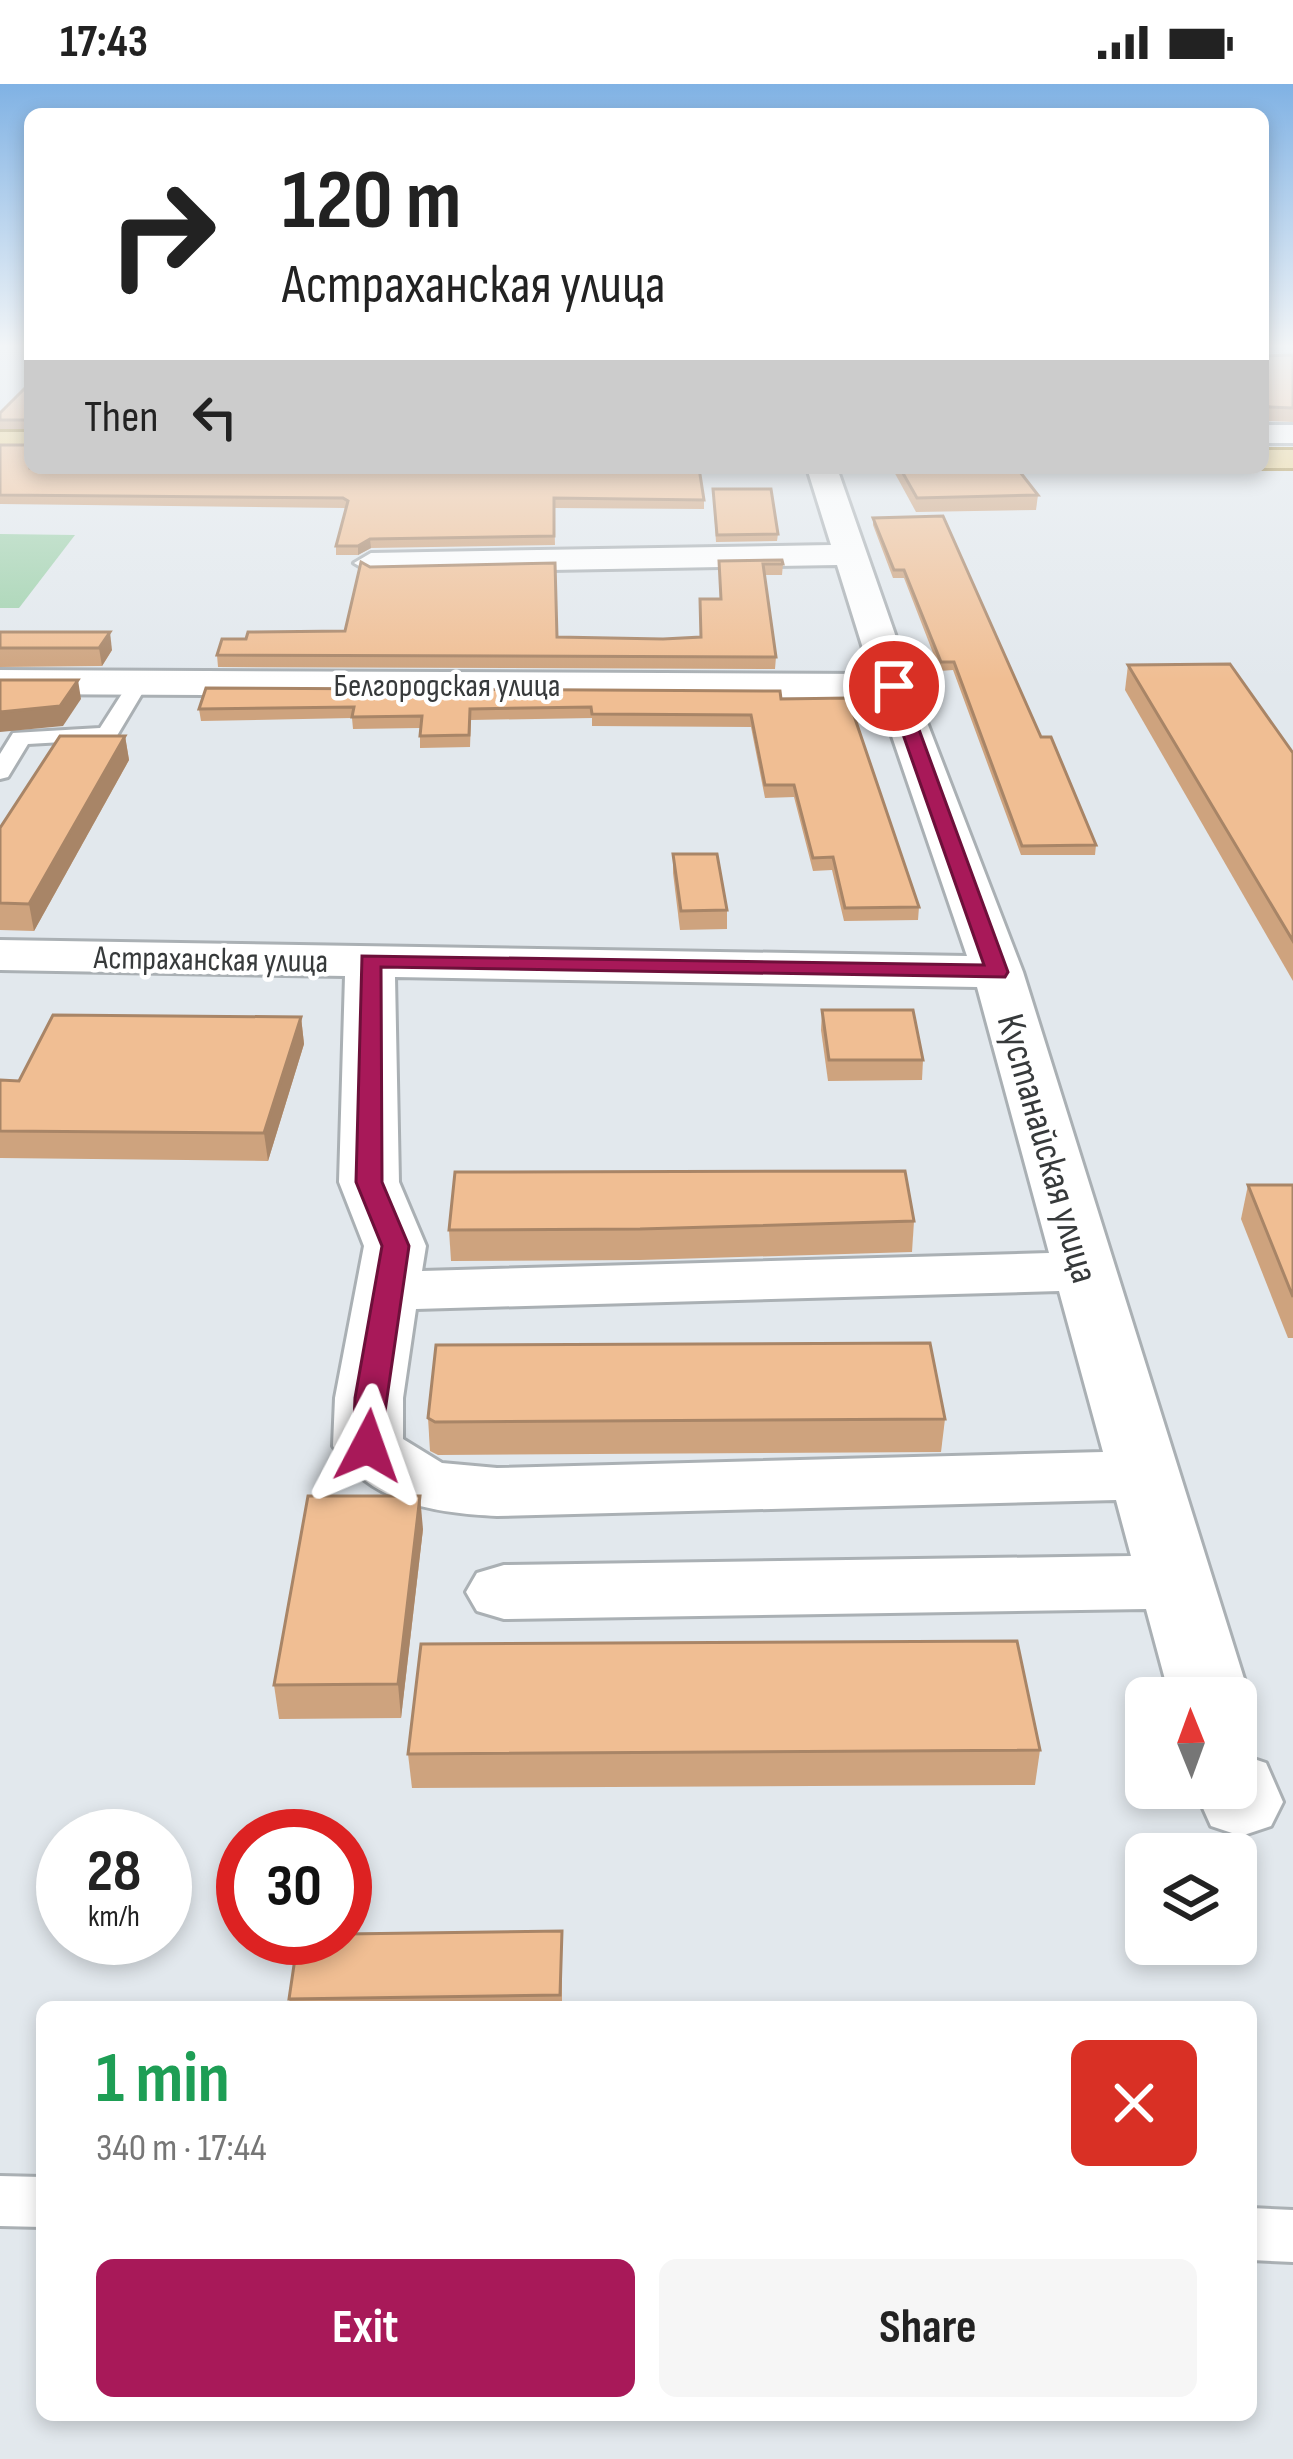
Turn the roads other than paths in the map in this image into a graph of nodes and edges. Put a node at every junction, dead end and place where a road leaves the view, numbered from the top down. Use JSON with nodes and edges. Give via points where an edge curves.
{"nodes":[{"id":1,"x":824,"y":474,"type":"edge"},
{"id":2,"x":851,"y":555,"type":"junction"},
{"id":3,"x":370,"y":562,"type":"edge"},
{"id":4,"x":0,"y":682,"type":"edge"},
{"id":5,"x":139,"y":682,"type":"junction"},
{"id":6,"x":894,"y":686,"type":"junction"},
{"id":7,"x":10,"y":738,"type":"edge"},
{"id":8,"x":0,"y":772,"type":"edge"},
{"id":9,"x":0,"y":956,"type":"edge"},
{"id":10,"x":370,"y":961,"type":"junction"},
{"id":11,"x":998,"y":972,"type":"junction"},
{"id":12,"x":1085,"y":1271,"type":"junction"},
{"id":13,"x":389,"y":1291,"type":"junction"},
{"id":14,"x":1145,"y":1474,"type":"junction"},
{"id":15,"x":1176,"y":1582,"type":"junction"},
{"id":16,"x":504,"y":1592,"type":"dead end"},
{"id":17,"x":1204,"y":1677,"type":"edge"},
{"id":18,"x":0,"y":2201,"type":"edge"},
{"id":19,"x":36,"y":2202,"type":"edge"},
{"id":20,"x":1257,"y":2234,"type":"edge"},
{"id":21,"x":1293,"y":2236,"type":"edge"}],
"edges":[{"from":1,"to":2,"type":"street","name":"Кустанайская улица"},
{"from":2,"to":3,"type":"street"},
{"from":2,"to":6,"type":"street","name":"Кустанайская улица"},
{"from":4,"to":5,"type":"street","name":"Белгородская улица"},
{"from":5,"to":6,"type":"street","name":"Белгородская улица"},
{"from":5,"to":7,"type":"lane","via":[[107,734]]},
{"from":6,"to":11,"type":"street","name":"Кустанайская улица"},
{"from":7,"to":8,"type":"lane"},
{"from":9,"to":10,"type":"street","name":"Астраханская улица"},
{"from":10,"to":11,"type":"street","name":"Астраханская улица"},
{"from":10,"to":13,"type":"street","via":[[369,1182],[395,1246]]},
{"from":11,"to":12,"type":"street","name":"Кустанайская улица"},
{"from":12,"to":13,"type":"street"},
{"from":12,"to":14,"type":"street","name":"Кустанайская улица"},
{"from":13,"to":14,"type":"street","via":[[368,1446],[394,1472],[436,1489]]},
{"from":14,"to":15,"type":"street","name":"Кустанайская улица"},
{"from":15,"to":16,"type":"street"},
{"from":15,"to":17,"type":"street","name":"Кустанайская улица"},
{"from":18,"to":19,"type":"lane"},
{"from":20,"to":21,"type":"lane"}]}
